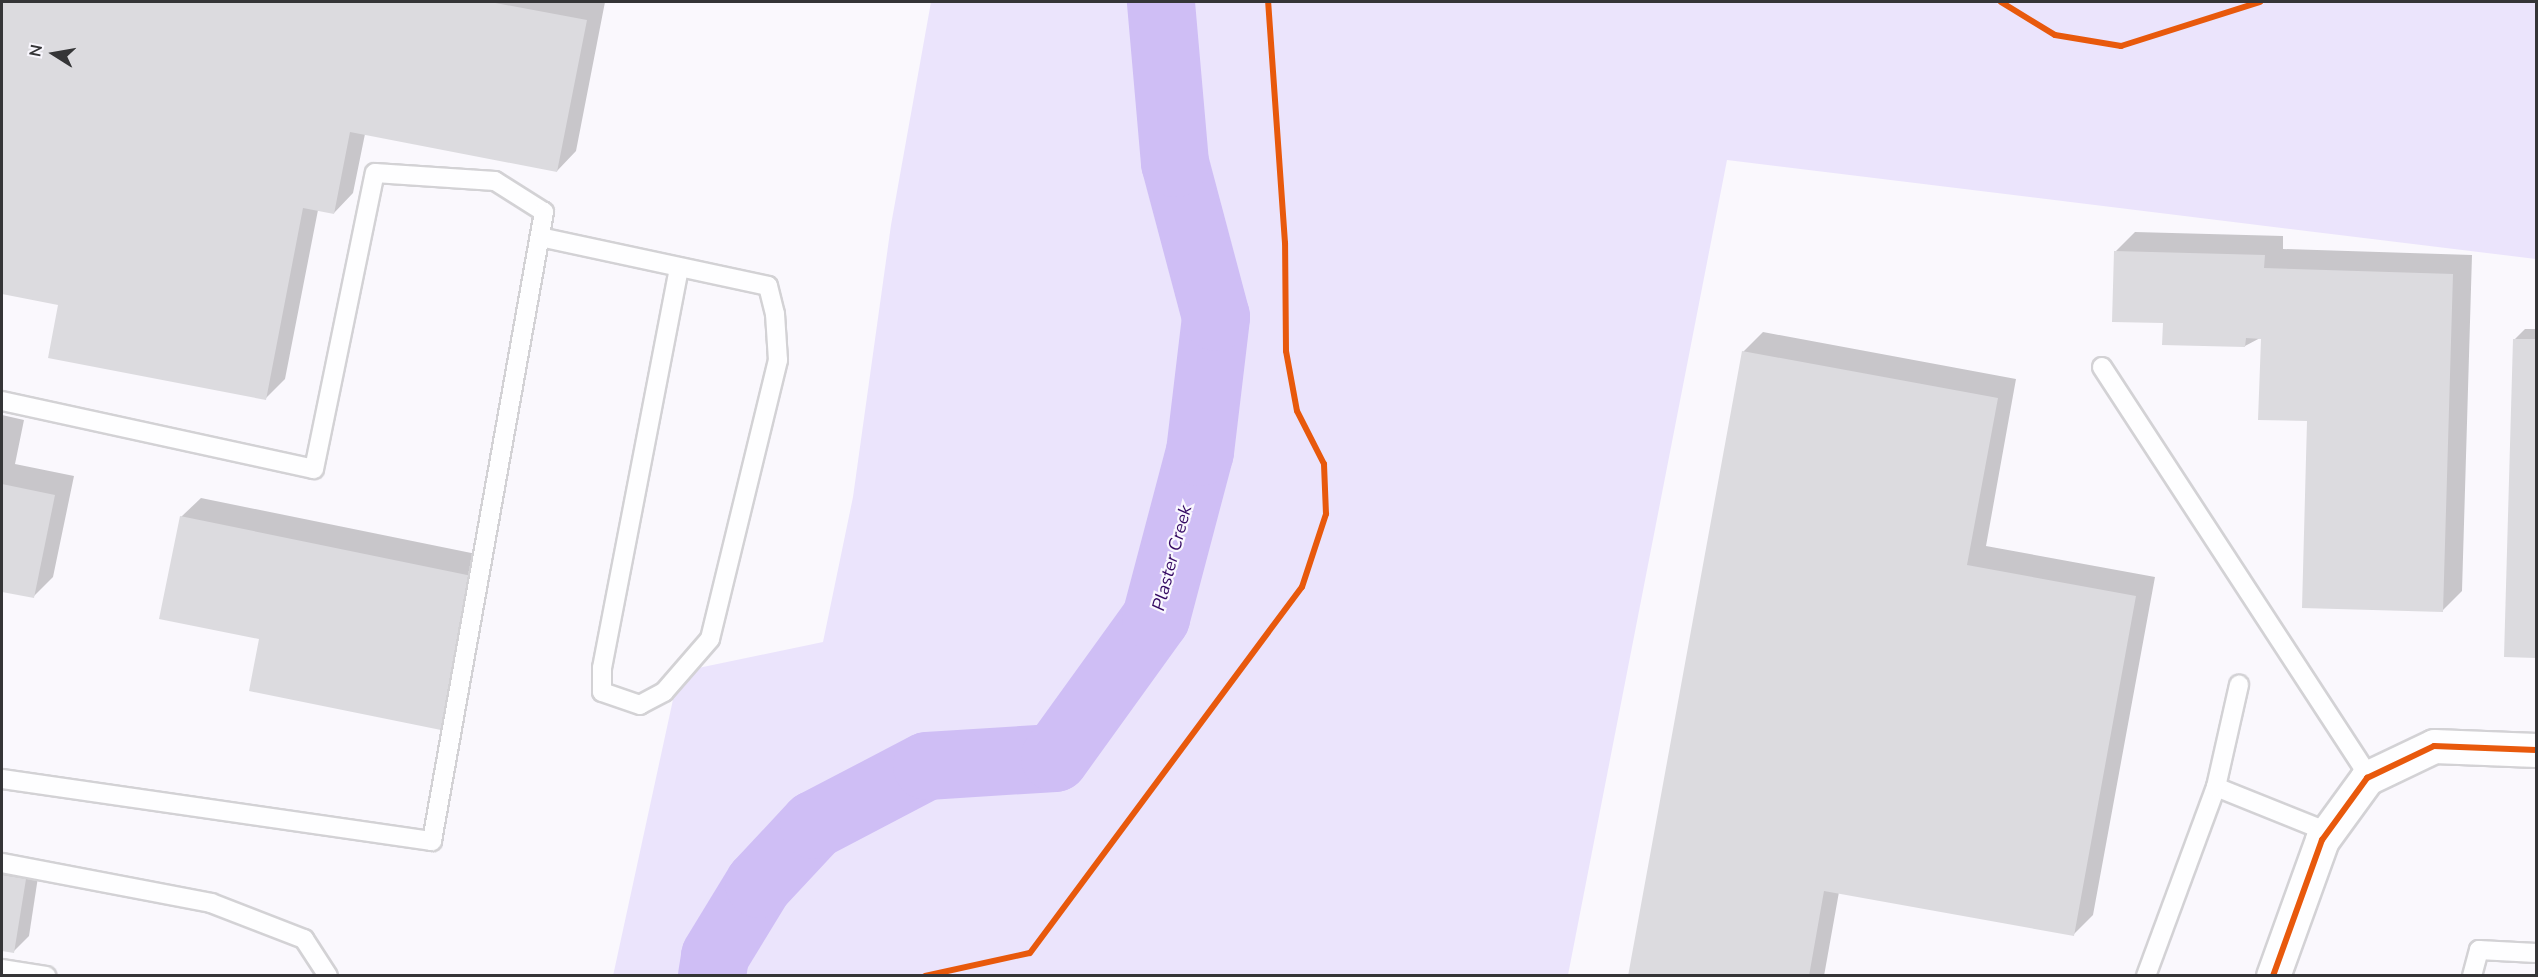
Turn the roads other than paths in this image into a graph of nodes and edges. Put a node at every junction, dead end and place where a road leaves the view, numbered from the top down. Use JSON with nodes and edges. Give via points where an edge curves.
{"nodes":[{"id":1,"x":540,"y":237,"type":"junction"},
{"id":2,"x":679,"y":267,"type":"junction"},
{"id":3,"x":2102,"y":368,"type":"dead end"},
{"id":4,"x":2,"y":401,"type":"edge"},
{"id":5,"x":2239,"y":685,"type":"dead end"},
{"id":6,"x":2536,"y":750,"type":"edge"},
{"id":7,"x":2369,"y":777,"type":"junction"},
{"id":8,"x":2,"y":779,"type":"edge"},
{"id":9,"x":2216,"y":787,"type":"junction"},
{"id":10,"x":2328,"y":832,"type":"junction"},
{"id":11,"x":2,"y":863,"type":"edge"},
{"id":12,"x":2536,"y":954,"type":"edge"},
{"id":13,"x":2,"y":969,"type":"edge"},
{"id":14,"x":46,"y":975,"type":"edge"},
{"id":15,"x":328,"y":975,"type":"edge"},
{"id":16,"x":2146,"y":975,"type":"edge"},
{"id":17,"x":2273,"y":975,"type":"edge"},
{"id":18,"x":2472,"y":975,"type":"edge"}],
"edges":[{"from":1,"to":2,"type":"lane"},
{"from":1,"to":4,"type":"lane","via":[[544,212],[495,181],[375,173],[314,469]]},
{"from":1,"to":8,"type":"lane","via":[[432,841]]},
{"from":2,"to":2,"type":"lane","via":[[768,285],[778,360],[710,639],[664,692],[640,705],[602,692],[602,668]]},
{"from":3,"to":7,"type":"lane"},
{"from":5,"to":9,"type":"lane"},
{"from":6,"to":7,"type":"street","via":[[2434,746]]},
{"from":7,"to":10,"type":"street"},
{"from":9,"to":10,"type":"lane"},
{"from":9,"to":16,"type":"lane"},
{"from":10,"to":17,"type":"street"},
{"from":11,"to":15,"type":"lane","via":[[211,903],[303,939]]},
{"from":12,"to":18,"type":"lane","via":[[2479,950]]},
{"from":13,"to":14,"type":"lane"}]}
